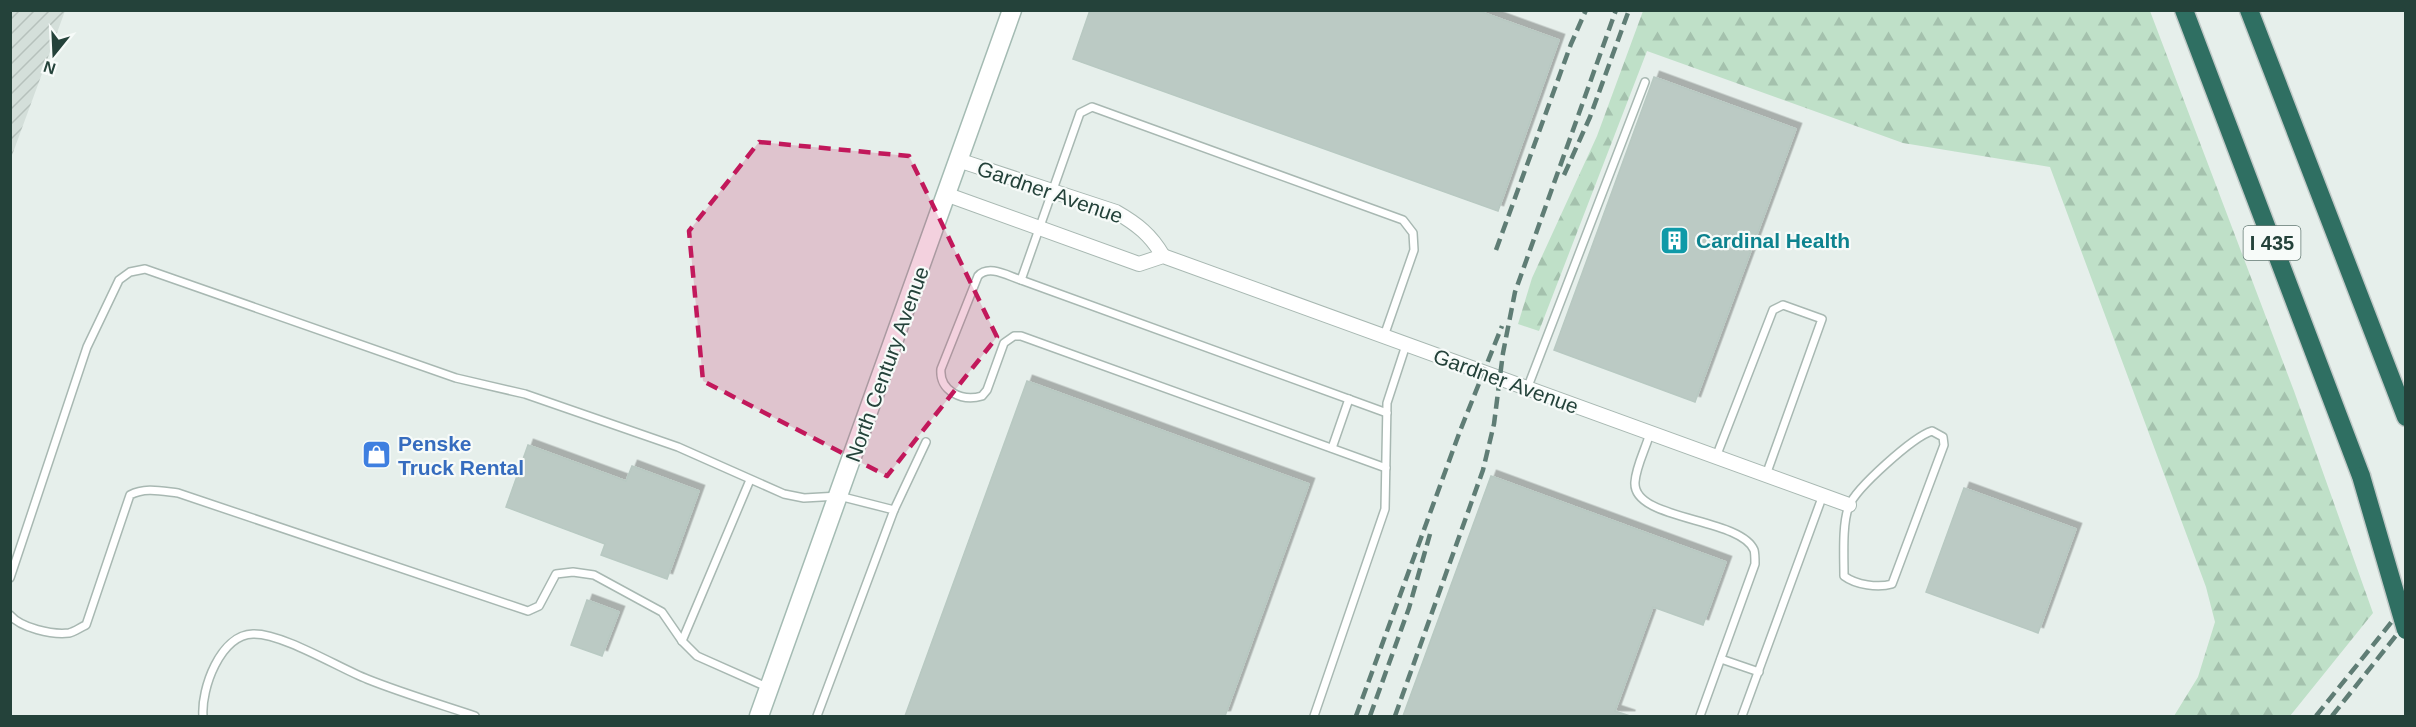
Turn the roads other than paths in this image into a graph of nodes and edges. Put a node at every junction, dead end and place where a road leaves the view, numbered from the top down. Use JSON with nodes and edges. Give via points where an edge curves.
{"nodes":[{"id":1,"x":1012,"y":10,"type":"edge"},
{"id":2,"x":2184,"y":10,"type":"edge"},
{"id":3,"x":2249,"y":10,"type":"edge"},
{"id":4,"x":1645,"y":82,"type":"dead end"},
{"id":5,"x":958,"y":160,"type":"junction"},
{"id":6,"x":1053,"y":191,"type":"junction"},
{"id":7,"x":948,"y":195,"type":"junction"},
{"id":8,"x":1040,"y":228,"type":"junction"},
{"id":9,"x":1162,"y":256,"type":"junction"},
{"id":10,"x":1021,"y":280,"type":"junction"},
{"id":11,"x":1384,"y":336,"type":"junction"},
{"id":12,"x":1406,"y":345,"type":"junction"},
{"id":13,"x":1527,"y":389,"type":"junction"},
{"id":14,"x":1349,"y":399,"type":"junction"},
{"id":15,"x":1387,"y":413,"type":"junction"},
{"id":16,"x":2406,"y":417,"type":"edge"},
{"id":17,"x":1650,"y":433,"type":"junction"},
{"id":18,"x":926,"y":442,"type":"dead end"},
{"id":19,"x":1332,"y":448,"type":"junction"},
{"id":20,"x":1716,"y":457,"type":"junction"},
{"id":21,"x":1386,"y":468,"type":"junction"},
{"id":22,"x":1767,"y":475,"type":"junction"},
{"id":23,"x":750,"y":480,"type":"junction"},
{"id":24,"x":1823,"y":495,"type":"junction"},
{"id":25,"x":839,"y":496,"type":"junction"},
{"id":26,"x":1850,"y":505,"type":"junction"},
{"id":27,"x":894,"y":510,"type":"junction"},
{"id":28,"x":10,"y":578,"type":"edge"},
{"id":29,"x":10,"y":615,"type":"edge"},
{"id":30,"x":2406,"y":630,"type":"edge"},
{"id":31,"x":682,"y":641,"type":"junction"},
{"id":32,"x":1720,"y":659,"type":"junction"},
{"id":33,"x":1759,"y":672,"type":"junction"},
{"id":34,"x":769,"y":689,"type":"junction"},
{"id":35,"x":203,"y":717,"type":"edge"},
{"id":36,"x":475,"y":717,"type":"edge"},
{"id":37,"x":759,"y":717,"type":"edge"},
{"id":38,"x":817,"y":717,"type":"edge"},
{"id":39,"x":1314,"y":717,"type":"edge"},
{"id":40,"x":1700,"y":717,"type":"edge"},
{"id":41,"x":1742,"y":717,"type":"edge"}],
"edges":[{"from":1,"to":5,"type":"street","name":"North Century Avenue"},
{"from":2,"to":30,"type":"highway","number":"I 435","bridge":true,"via":[[2361,476]]},
{"from":3,"to":16,"type":"highway","number":"I 435"},
{"from":4,"to":13,"type":"lane"},
{"from":5,"to":6,"type":"street","name":"Gardner Avenue"},
{"from":5,"to":7,"type":"street","name":"North Century Avenue"},
{"from":6,"to":8,"type":"lane"},
{"from":6,"to":9,"type":"street","name":"Gardner Avenue","via":[[1116,212],[1137,224]]},
{"from":6,"to":11,"type":"lane","via":[[1080,113],[1096,107],[1394,216],[1409,226],[1414,250]]},
{"from":7,"to":8,"type":"street","name":"Gardner Avenue"},
{"from":7,"to":25,"type":"street","name":"North Century Avenue"},
{"from":8,"to":9,"type":"street","name":"Gardner Avenue","via":[[1139,264]]},
{"from":8,"to":10,"type":"lane"},
{"from":9,"to":11,"type":"street","name":"Gardner Avenue"},
{"from":10,"to":14,"type":"lane"},
{"from":10,"to":19,"type":"lane","via":[[990,270],[978,276],[941,369],[943,385],[952,392],[966,397],[982,396],[1004,343],[1021,336]]},
{"from":11,"to":12,"type":"street","name":"Gardner Avenue"},
{"from":12,"to":13,"type":"street","name":"Gardner Avenue"},
{"from":12,"to":15,"type":"lane","via":[[1391,385]]},
{"from":13,"to":17,"type":"street","name":"Gardner Avenue"},
{"from":14,"to":15,"type":"lane"},
{"from":14,"to":19,"type":"lane"},
{"from":15,"to":21,"type":"lane"},
{"from":17,"to":20,"type":"street","name":"Gardner Avenue"},
{"from":17,"to":32,"type":"lane","via":[[1635,482],[1639,495],[1653,507],[1739,535],[1754,550],[1755,564]]},
{"from":18,"to":27,"type":"lane"},
{"from":19,"to":21,"type":"lane"},
{"from":20,"to":22,"type":"street","name":"Gardner Avenue"},
{"from":20,"to":22,"type":"lane","via":[[1773,310],[1783,305],[1822,319]]},
{"from":21,"to":39,"type":"lane","via":[[1385,509]]},
{"from":22,"to":24,"type":"street","name":"Gardner Avenue"},
{"from":23,"to":25,"type":"lane","via":[[804,498]]},
{"from":23,"to":28,"type":"lane","via":[[678,447],[525,394],[456,378],[145,269],[130,272],[119,280],[87,347]]},
{"from":23,"to":31,"type":"lane"},
{"from":24,"to":26,"type":"street","name":"Gardner Avenue"},
{"from":24,"to":33,"type":"lane"},
{"from":25,"to":27,"type":"lane"},
{"from":25,"to":34,"type":"street","name":"North Century Avenue"},
{"from":26,"to":26,"type":"lane","via":[[1879,471],[1923,434],[1932,430],[1943,437],[1944,445],[1889,585],[1864,584],[1844,576]]},
{"from":27,"to":38,"type":"lane"},
{"from":29,"to":31,"type":"lane","via":[[30,627],[48,631],[70,633],[86,625],[130,495],[153,490],[178,493],[528,611],[539,606],[556,574],[594,575],[662,612]]},
{"from":31,"to":34,"type":"lane","via":[[697,656]]},
{"from":32,"to":33,"type":"lane"},
{"from":32,"to":40,"type":"lane"},
{"from":33,"to":41,"type":"lane"},
{"from":34,"to":37,"type":"street","name":"North Century Avenue"},
{"from":35,"to":36,"type":"lane","via":[[204,696],[216,665],[233,640],[253,634],[273,638],[365,678]]}]}
